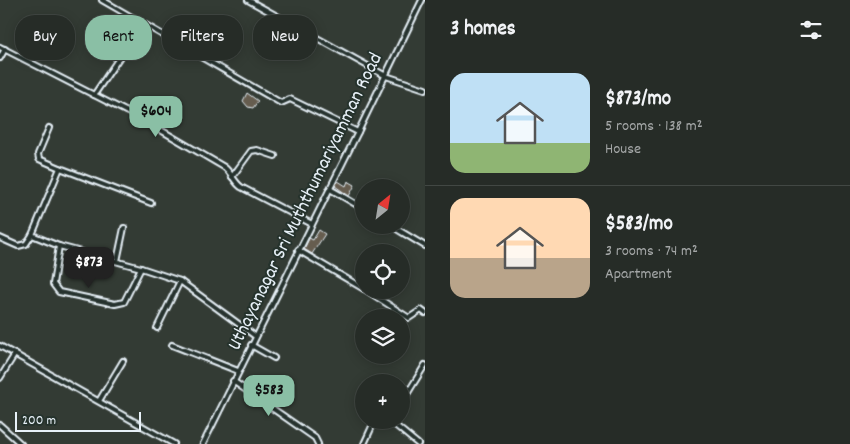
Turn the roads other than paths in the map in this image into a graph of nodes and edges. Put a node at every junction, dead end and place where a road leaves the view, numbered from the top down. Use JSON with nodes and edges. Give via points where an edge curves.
{"nodes":[{"id":1,"x":102,"y":0,"type":"edge"},
{"id":2,"x":248,"y":0,"type":"edge"},
{"id":3,"x":422,"y":0,"type":"edge"},
{"id":4,"x":127,"y":15,"type":"edge"},
{"id":5,"x":152,"y":30,"type":"edge"},
{"id":6,"x":0,"y":47,"type":"edge"},
{"id":7,"x":5,"y":49,"type":"junction"},
{"id":8,"x":0,"y":58,"type":"edge"},
{"id":9,"x":117,"y":60,"type":"edge"},
{"id":10,"x":386,"y":76,"type":"junction"},
{"id":11,"x":425,"y":90,"type":"edge"},
{"id":12,"x":94,"y":94,"type":"junction"},
{"id":13,"x":49,"y":128,"type":"dead end"},
{"id":14,"x":358,"y":132,"type":"junction"},
{"id":15,"x":275,"y":156,"type":"dead end"},
{"id":16,"x":60,"y":168,"type":"junction"},
{"id":17,"x":232,"y":177,"type":"junction"},
{"id":18,"x":330,"y":189,"type":"junction"},
{"id":19,"x":151,"y":202,"type":"dead end"},
{"id":20,"x":355,"y":204,"type":"edge"},
{"id":21,"x":312,"y":224,"type":"junction"},
{"id":22,"x":124,"y":228,"type":"dead end"},
{"id":23,"x":405,"y":234,"type":"edge"},
{"id":24,"x":32,"y":235,"type":"junction"},
{"id":25,"x":0,"y":238,"type":"edge"},
{"id":26,"x":59,"y":246,"type":"junction"},
{"id":27,"x":425,"y":246,"type":"edge"},
{"id":28,"x":298,"y":250,"type":"junction"},
{"id":29,"x":117,"y":261,"type":"junction"},
{"id":30,"x":141,"y":268,"type":"junction"},
{"id":31,"x":180,"y":281,"type":"junction"},
{"id":32,"x":355,"y":283,"type":"edge"},
{"id":33,"x":380,"y":299,"type":"edge"},
{"id":34,"x":425,"y":306,"type":"edge"},
{"id":35,"x":423,"y":312,"type":"edge"},
{"id":36,"x":157,"y":328,"type":"dead end"},
{"id":37,"x":255,"y":336,"type":"junction"},
{"id":38,"x":172,"y":344,"type":"dead end"},
{"id":39,"x":251,"y":345,"type":"junction"},
{"id":40,"x":0,"y":346,"type":"edge"},
{"id":41,"x":15,"y":354,"type":"junction"},
{"id":42,"x":274,"y":358,"type":"dead end"},
{"id":43,"x":123,"y":361,"type":"dead end"},
{"id":44,"x":425,"y":365,"type":"edge"},
{"id":45,"x":238,"y":371,"type":"junction"},
{"id":46,"x":0,"y":378,"type":"edge"},
{"id":47,"x":233,"y":381,"type":"junction"},
{"id":48,"x":410,"y":389,"type":"edge"},
{"id":49,"x":99,"y":401,"type":"junction"},
{"id":50,"x":0,"y":426,"type":"edge"},
{"id":51,"x":371,"y":429,"type":"edge"},
{"id":52,"x":401,"y":429,"type":"edge"},
{"id":53,"x":21,"y":444,"type":"edge"},
{"id":54,"x":174,"y":444,"type":"edge"},
{"id":55,"x":203,"y":444,"type":"edge"},
{"id":56,"x":318,"y":444,"type":"edge"},
{"id":57,"x":364,"y":444,"type":"edge"},
{"id":58,"x":418,"y":444,"type":"edge"}],
"edges":[{"from":1,"to":4,"type":"street"},
{"from":2,"to":10,"type":"street"},
{"from":3,"to":10,"type":"street","name":"Uthayanagar Sri Muththumariyamman Road"},
{"from":5,"to":14,"type":"street","via":[[281,103],[290,99]]},
{"from":6,"to":7,"type":"street"},
{"from":7,"to":8,"type":"street"},
{"from":7,"to":12,"type":"street"},
{"from":9,"to":12,"type":"street"},
{"from":10,"to":11,"type":"street"},
{"from":10,"to":14,"type":"street","name":"Uthayanagar Sri Muththumariyamman Road"},
{"from":12,"to":17,"type":"street","via":[[224,167]]},
{"from":13,"to":16,"type":"street","via":[[39,159]]},
{"from":14,"to":18,"type":"street","name":"Uthayanagar Sri Muththumariyamman Road"},
{"from":15,"to":17,"type":"street","via":[[251,151]]},
{"from":16,"to":19,"type":"street"},
{"from":16,"to":24,"type":"street"},
{"from":17,"to":21,"type":"street","via":[[240,187]]},
{"from":18,"to":20,"type":"street"},
{"from":18,"to":21,"type":"street","name":"Uthayanagar Sri Muththumariyamman Road"},
{"from":21,"to":28,"type":"street","name":"Uthayanagar Sri Muththumariyamman Road"},
{"from":22,"to":29,"type":"street"},
{"from":23,"to":27,"type":"street"},
{"from":24,"to":25,"type":"street","via":[[26,244],[18,246]]},
{"from":24,"to":26,"type":"street"},
{"from":26,"to":29,"type":"street"},
{"from":26,"to":30,"type":"street","via":[[53,284],[59,292],[115,304],[124,302]]},
{"from":28,"to":32,"type":"street"},
{"from":28,"to":37,"type":"street","name":"Uthayanagar Sri Muththumariyamman Road"},
{"from":29,"to":30,"type":"street"},
{"from":30,"to":31,"type":"street"},
{"from":31,"to":36,"type":"street"},
{"from":31,"to":37,"type":"street"},
{"from":33,"to":35,"type":"street","via":[[409,318]]},
{"from":34,"to":35,"type":"street"},
{"from":37,"to":39,"type":"street","name":"Uthayanagar Sri Muththumariyamman Road"},
{"from":38,"to":45,"type":"street"},
{"from":39,"to":42,"type":"street"},
{"from":39,"to":45,"type":"street","name":"Uthayanagar Sri Muththumariyamman Road"},
{"from":40,"to":41,"type":"street"},
{"from":41,"to":46,"type":"street"},
{"from":41,"to":49,"type":"street"},
{"from":43,"to":49,"type":"street"},
{"from":44,"to":48,"type":"street"},
{"from":45,"to":47,"type":"street","name":"Uthayanagar Sri Muththumariyamman Road"},
{"from":47,"to":55,"type":"street","name":"Uthayanagar Sri Muththumariyamman Road"},
{"from":47,"to":56,"type":"street","via":[[315,438]]},
{"from":49,"to":54,"type":"street"},
{"from":50,"to":53,"type":"street"},
{"from":51,"to":57,"type":"street"},
{"from":52,"to":58,"type":"street"}]}
